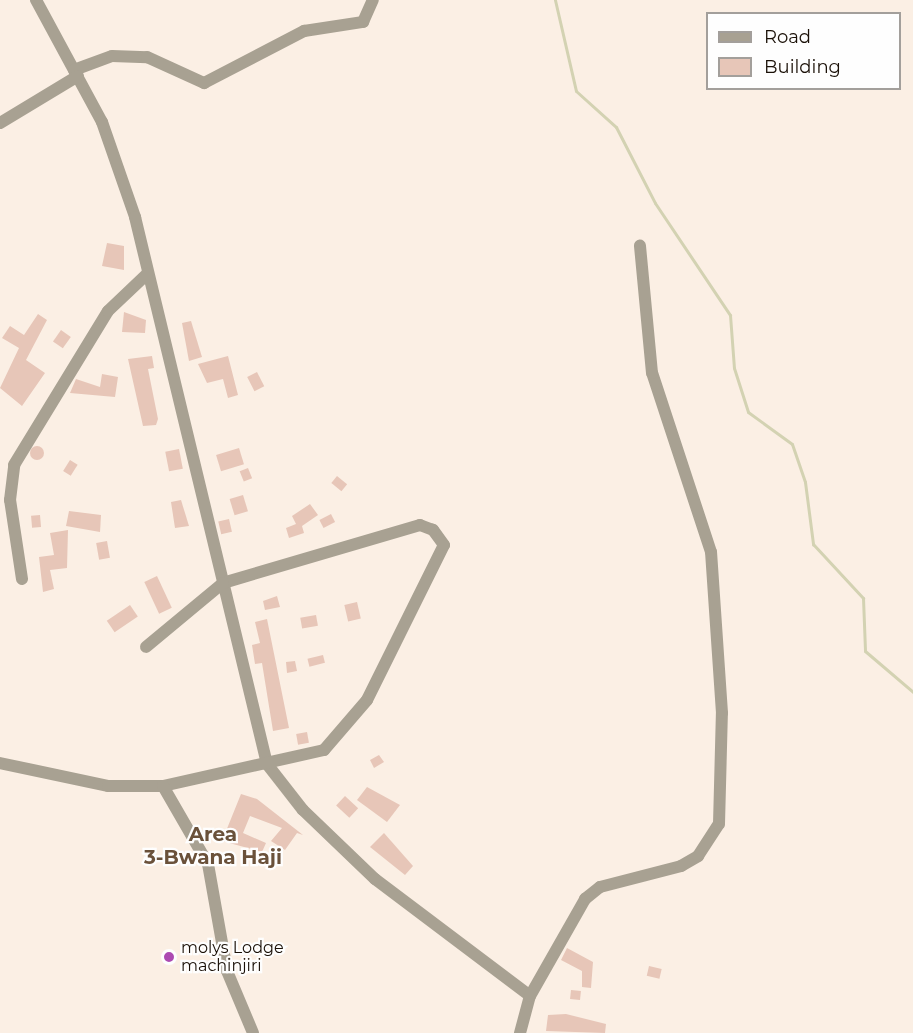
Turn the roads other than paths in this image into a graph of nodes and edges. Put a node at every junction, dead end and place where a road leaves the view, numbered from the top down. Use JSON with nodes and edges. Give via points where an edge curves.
{"nodes":[{"id":1,"x":36,"y":0,"type":"edge"},
{"id":2,"x":373,"y":0,"type":"edge"},
{"id":3,"x":76,"y":73,"type":"junction"},
{"id":4,"x":0,"y":123,"type":"edge"},
{"id":5,"x":640,"y":246,"type":"dead end"},
{"id":6,"x":147,"y":274,"type":"junction"},
{"id":7,"x":22,"y":579,"type":"dead end"},
{"id":8,"x":223,"y":583,"type":"junction"},
{"id":9,"x":146,"y":647,"type":"dead end"},
{"id":10,"x":0,"y":763,"type":"edge"},
{"id":11,"x":267,"y":764,"type":"junction"},
{"id":12,"x":163,"y":786,"type":"junction"},
{"id":13,"x":530,"y":996,"type":"junction"},
{"id":14,"x":253,"y":1033,"type":"edge"},
{"id":15,"x":520,"y":1033,"type":"edge"}],
"edges":[{"from":1,"to":3,"type":"street"},
{"from":2,"to":3,"type":"street","via":[[363,22],[304,31],[204,83],[147,57],[112,56]]},
{"from":3,"to":4,"type":"street"},
{"from":3,"to":6,"type":"street","via":[[117,165]]},
{"from":5,"to":13,"type":"street","via":[[652,373],[711,552],[722,713],[719,824],[698,856],[681,866],[600,887],[585,899]]},
{"from":6,"to":7,"type":"street","via":[[108,311],[14,465],[10,500]]},
{"from":6,"to":8,"type":"street"},
{"from":8,"to":9,"type":"street"},
{"from":8,"to":11,"type":"street"},
{"from":8,"to":11,"type":"street","via":[[420,525],[433,530],[444,545],[417,610],[351,725],[324,750]]},
{"from":10,"to":12,"type":"street","via":[[108,786]]},
{"from":11,"to":12,"type":"street"},
{"from":11,"to":13,"type":"street","via":[[303,810],[375,879]]},
{"from":12,"to":14,"type":"street","via":[[208,864],[227,971]]},
{"from":13,"to":15,"type":"street"}]}
